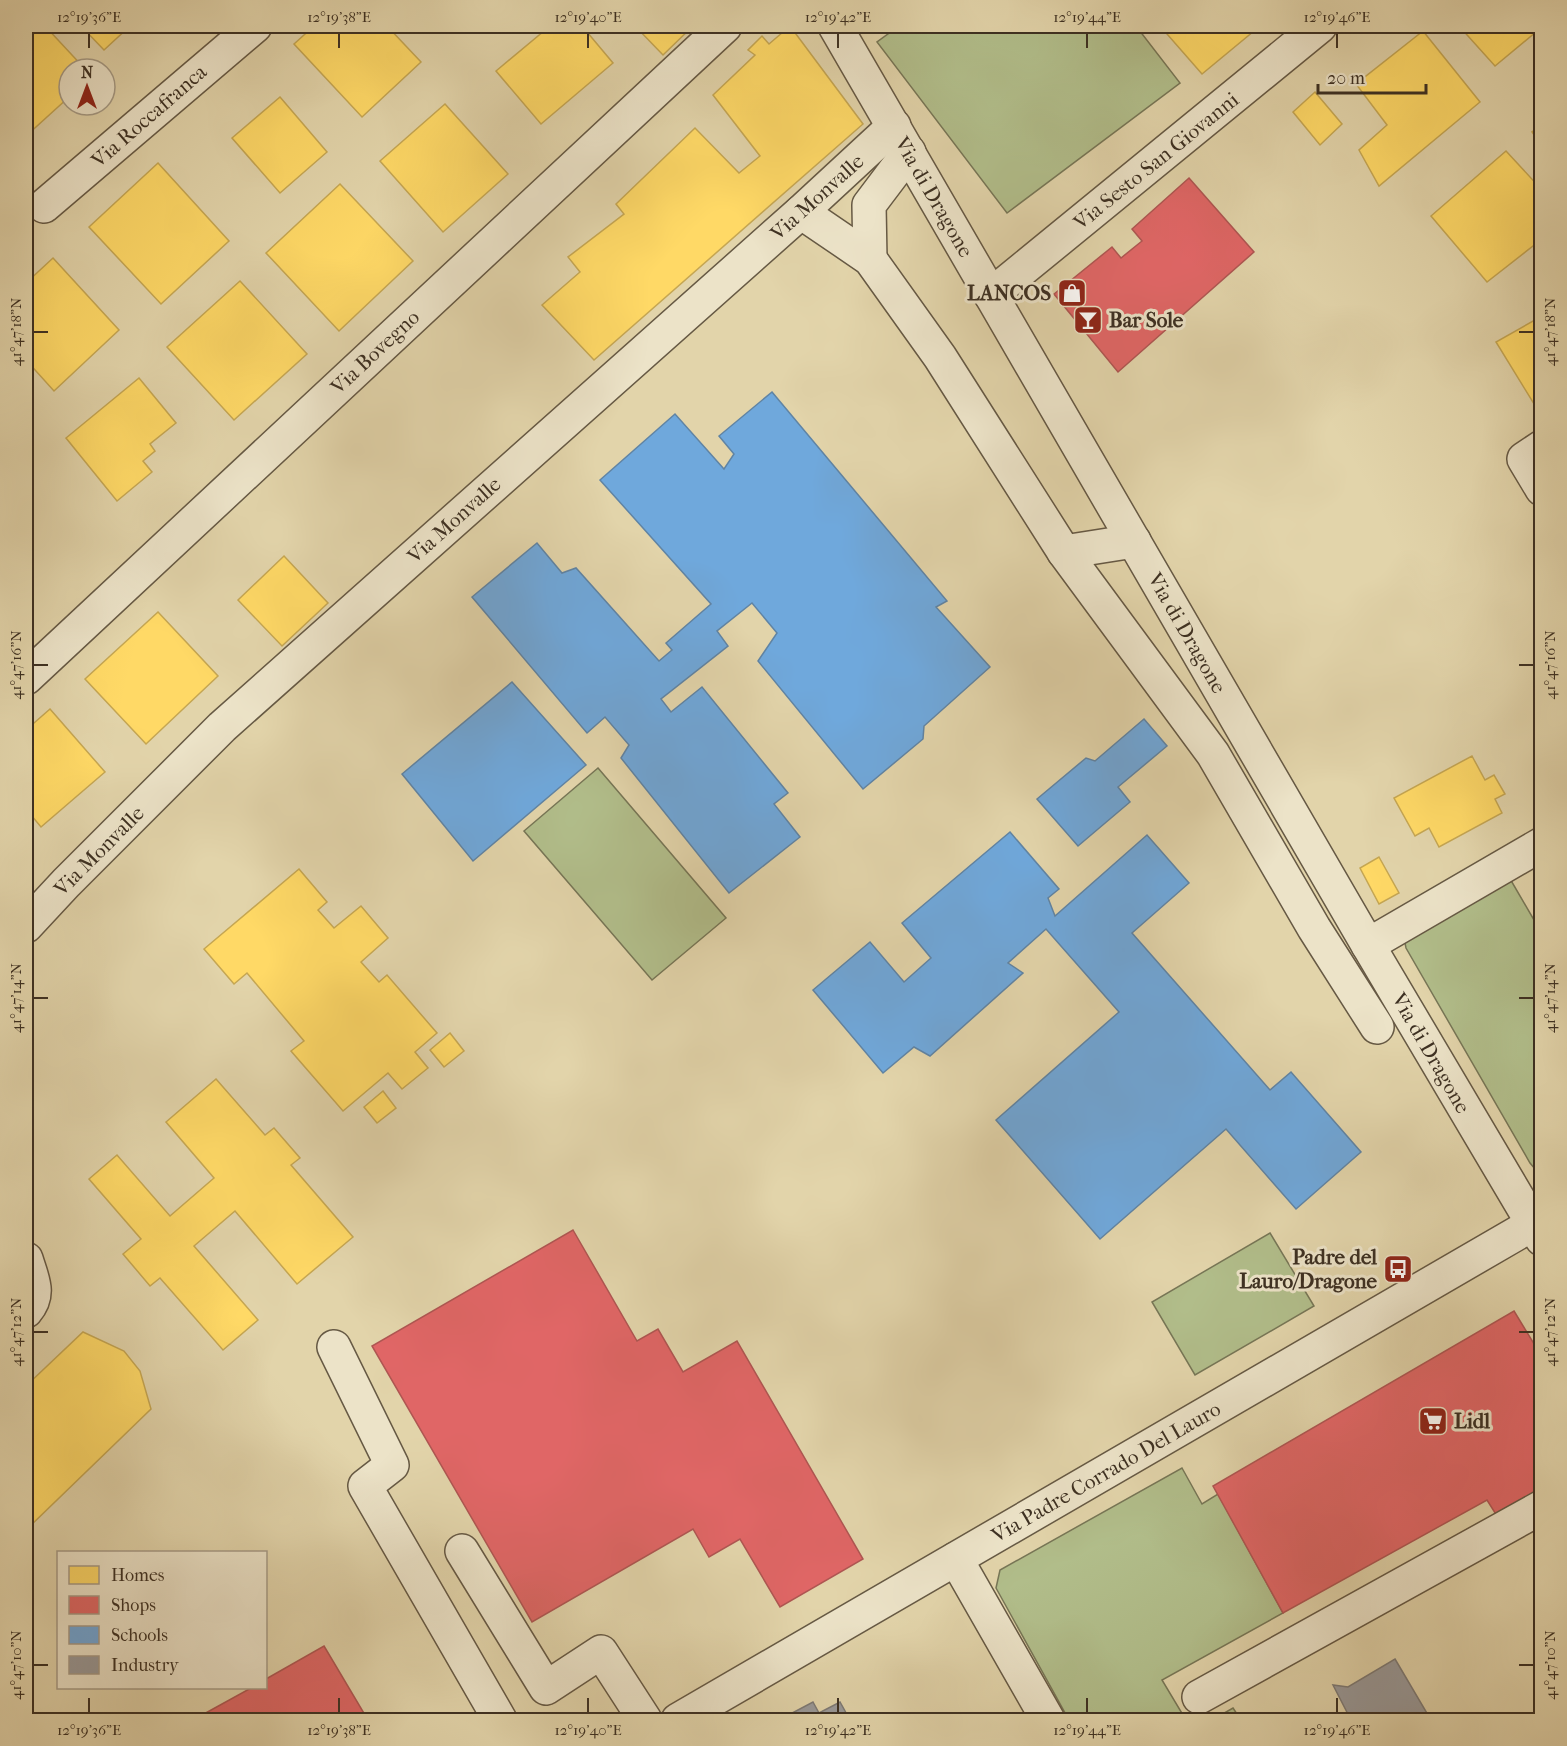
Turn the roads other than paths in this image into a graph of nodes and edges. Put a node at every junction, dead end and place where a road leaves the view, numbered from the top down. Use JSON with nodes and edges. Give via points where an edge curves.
{"nodes":[{"id":1,"x":255,"y":26,"type":"edge"},
{"id":2,"x":725,"y":26,"type":"edge"},
{"id":3,"x":835,"y":26,"type":"edge"},
{"id":4,"x":1320,"y":26,"type":"edge"},
{"id":5,"x":902,"y":139,"type":"junction"},
{"id":6,"x":44,"y":207,"type":"dead end"},
{"id":7,"x":801,"y":213,"type":"junction"},
{"id":8,"x":870,"y":259,"type":"junction"},
{"id":9,"x":991,"y":295,"type":"junction"},
{"id":10,"x":1533,"y":453,"type":"edge"},
{"id":11,"x":1542,"y":489,"type":"edge"},
{"id":12,"x":1134,"y":541,"type":"junction"},
{"id":13,"x":1064,"y":552,"type":"junction"},
{"id":14,"x":26,"y":678,"type":"edge"},
{"id":15,"x":1542,"y":844,"type":"edge"},
{"id":16,"x":1335,"y":889,"type":"junction"},
{"id":17,"x":26,"y":926,"type":"edge"},
{"id":18,"x":1314,"y":928,"type":"junction"},
{"id":19,"x":1368,"y":945,"type":"junction"},
{"id":20,"x":1377,"y":1027,"type":"dead end"},
{"id":21,"x":1535,"y":1220,"type":"edge"},
{"id":22,"x":26,"y":1259,"type":"edge"},
{"id":23,"x":26,"y":1311,"type":"edge"},
{"id":24,"x":334,"y":1347,"type":"dead end"},
{"id":25,"x":1542,"y":1507,"type":"edge"},
{"id":26,"x":462,"y":1551,"type":"dead end"},
{"id":27,"x":956,"y":1559,"type":"junction"},
{"id":28,"x":1199,"y":1696,"type":"dead end"},
{"id":29,"x":500,"y":1720,"type":"edge"},
{"id":30,"x":645,"y":1720,"type":"edge"},
{"id":31,"x":678,"y":1720,"type":"edge"},
{"id":32,"x":1048,"y":1720,"type":"edge"}],
"edges":[{"from":1,"to":6,"type":"street","name":"Via Roccafranca"},
{"from":2,"to":14,"type":"street","name":"Via Bovegno"},
{"from":3,"to":5,"type":"street","name":"Via di Dragone"},
{"from":4,"to":9,"type":"street","name":"Via Sesto San Giovanni"},
{"from":5,"to":7,"type":"street","name":"Via Monvalle"},
{"from":5,"to":8,"type":"street","via":[[870,205]]},
{"from":5,"to":9,"type":"street","name":"Via di Dragone"},
{"from":7,"to":8,"type":"street"},
{"from":7,"to":17,"type":"street","name":"Via Monvalle","via":[[222,727]]},
{"from":8,"to":13,"type":"street","via":[[940,357]]},
{"from":9,"to":12,"type":"street","name":"Via di Dragone"},
{"from":10,"to":11,"type":"street"},
{"from":12,"to":13,"type":"street"},
{"from":12,"to":16,"type":"street","name":"Via di Dragone"},
{"from":13,"to":18,"type":"street","via":[[1213,754]]},
{"from":15,"to":19,"type":"street"},
{"from":16,"to":18,"type":"street"},
{"from":16,"to":19,"type":"street","name":"Via di Dragone"},
{"from":18,"to":20,"type":"street"},
{"from":19,"to":21,"type":"street","name":"Via di Dragone"},
{"from":21,"to":27,"type":"street","name":"Via Padre Corrado Del Lauro"},
{"from":22,"to":23,"type":"street","via":[[36,1292]]},
{"from":24,"to":29,"type":"street","via":[[392,1466],[365,1486]]},
{"from":25,"to":28,"type":"street"},
{"from":26,"to":30,"type":"street","via":[[546,1688],[601,1652]]},
{"from":27,"to":31,"type":"street","name":"Via Padre Corrado Del Lauro"},
{"from":27,"to":32,"type":"street"}]}
